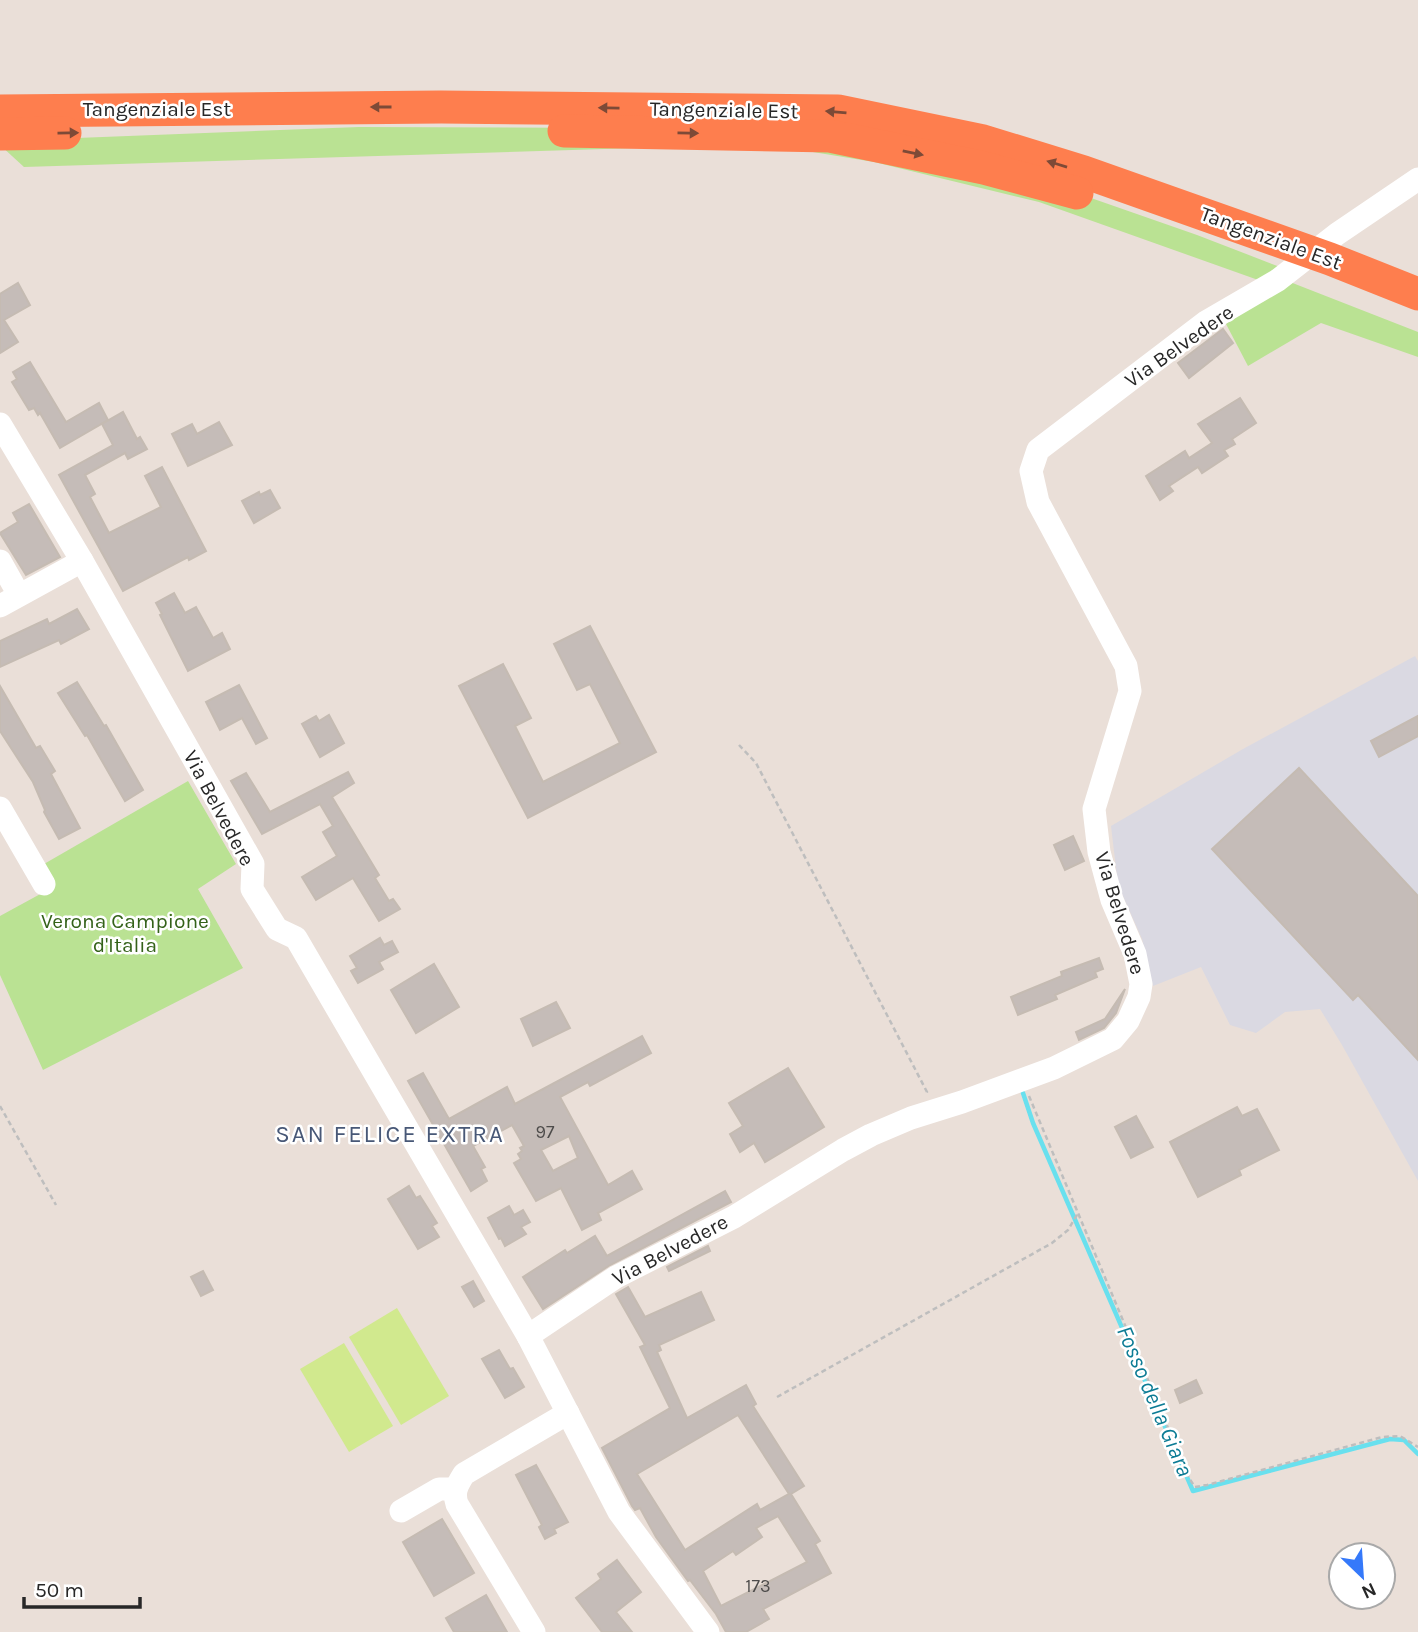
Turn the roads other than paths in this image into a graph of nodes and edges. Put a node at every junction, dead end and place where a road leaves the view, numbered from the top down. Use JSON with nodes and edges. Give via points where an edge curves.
{"nodes":[{"id":1,"x":0,"y":111,"type":"edge"},
{"id":2,"x":0,"y":134,"type":"edge"},
{"id":3,"x":1418,"y":179,"type":"edge"},
{"id":4,"x":1278,"y":251,"type":"junction"},
{"id":5,"x":1322,"y":267,"type":"junction"},
{"id":6,"x":1418,"y":293,"type":"edge"},
{"id":7,"x":1418,"y":317,"type":"edge"},
{"id":8,"x":0,"y":424,"type":"edge"},
{"id":9,"x":0,"y":561,"type":"edge"},
{"id":10,"x":82,"y":561,"type":"junction"},
{"id":11,"x":10,"y":601,"type":"edge"},
{"id":12,"x":0,"y":808,"type":"edge"},
{"id":13,"x":44,"y":884,"type":"dead end"},
{"id":14,"x":528,"y":1336,"type":"junction"},
{"id":15,"x":568,"y":1413,"type":"junction"},
{"id":16,"x":456,"y":1489,"type":"junction"},
{"id":17,"x":401,"y":1511,"type":"dead end"},
{"id":18,"x":534,"y":1632,"type":"edge"},
{"id":19,"x":708,"y":1632,"type":"edge"}],
"edges":[{"from":4,"to":1,"type":"highway","name":"Tangenziale Est","one_way":true,"via":[[1084,172],[983,141],[838,111],[442,107]]},
{"from":2,"to":4,"type":"highway","name":"Tangenziale Est","one_way":true,"via":[[460,129],[830,136],[984,168]]},
{"from":3,"to":14,"type":"street","name":"Via Belvedere","via":[[1278,280],[1206,322],[1038,450],[1031,471],[1038,502],[1126,666],[1130,691],[1094,809],[1099,852],[1141,984],[1128,1021],[1113,1039],[1054,1068],[911,1118],[843,1150],[734,1217],[616,1277]]},
{"from":4,"to":5,"type":"highway","name":"Tangenziale Est"},
{"from":5,"to":6,"type":"highway","name":"Tangenziale Est"},
{"from":5,"to":7,"type":"highway","name":"Tangenziale Est"},
{"from":8,"to":10,"type":"street","name":"Via Belvedere"},
{"from":9,"to":11,"type":"street"},
{"from":10,"to":11,"type":"street"},
{"from":10,"to":14,"type":"street","name":"Via Belvedere","via":[[253,864],[252,889],[276,929],[296,938]]},
{"from":12,"to":13,"type":"street"},
{"from":14,"to":15,"type":"street","name":"Via Belvedere"},
{"from":15,"to":16,"type":"street","via":[[464,1474]]},
{"from":15,"to":19,"type":"street","name":"Via Belvedere","via":[[619,1512]]},
{"from":16,"to":17,"type":"street","via":[[439,1489]]},
{"from":16,"to":18,"type":"street","via":[[457,1504]]}]}
